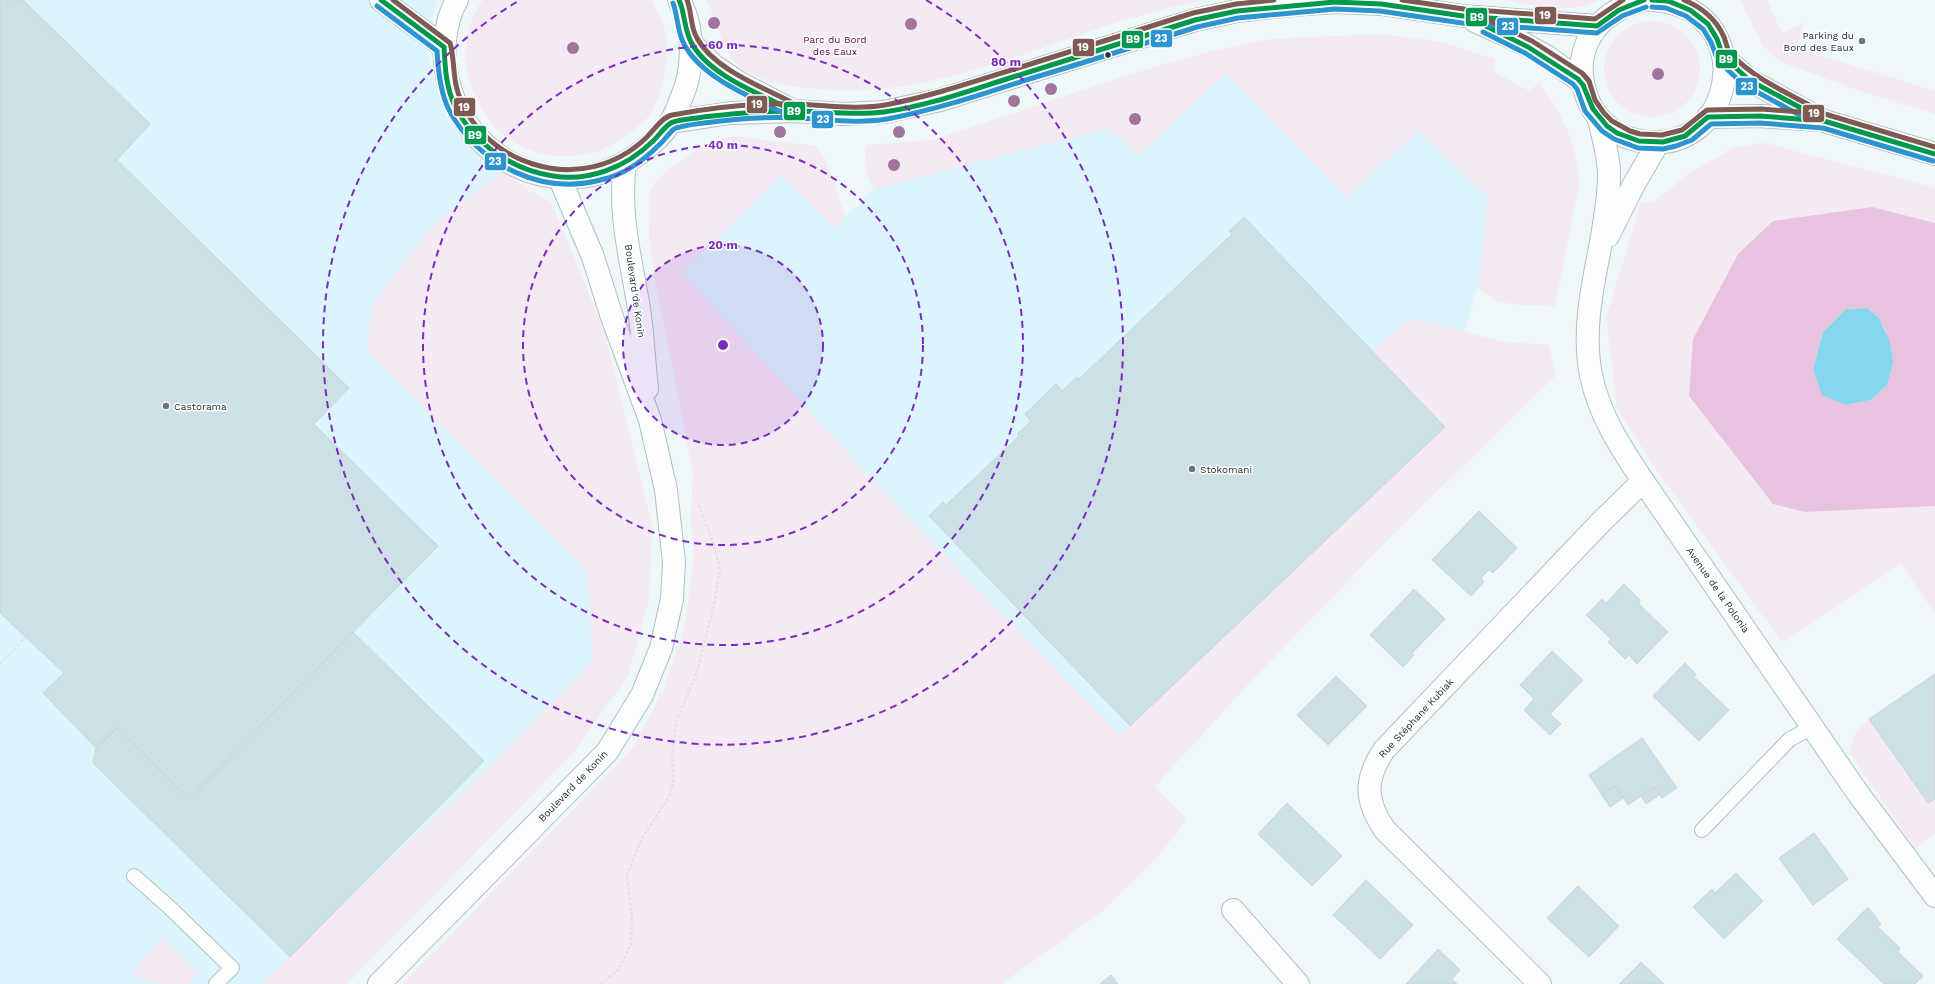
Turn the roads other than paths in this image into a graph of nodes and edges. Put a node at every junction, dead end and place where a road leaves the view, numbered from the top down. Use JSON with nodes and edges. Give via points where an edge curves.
{"nodes":[{"id":1,"x":381,"y":0,"type":"edge"},
{"id":2,"x":457,"y":0,"type":"edge"},
{"id":3,"x":679,"y":0,"type":"edge"},
{"id":4,"x":1644,"y":0,"type":"edge"},
{"id":5,"x":1652,"y":0,"type":"edge"},
{"id":6,"x":1463,"y":16,"type":"junction"},
{"id":7,"x":1597,"y":26,"type":"junction"},
{"id":8,"x":691,"y":43,"type":"junction"},
{"id":9,"x":444,"y":47,"type":"junction"},
{"id":10,"x":1723,"y":56,"type":"junction"},
{"id":11,"x":1582,"y":82,"type":"junction"},
{"id":12,"x":794,"y":111,"type":"junction"},
{"id":13,"x":1708,"y":117,"type":"junction"},
{"id":14,"x":1599,"y":119,"type":"junction"},
{"id":15,"x":1824,"y":121,"type":"junction"},
{"id":16,"x":671,"y":122,"type":"junction"},
{"id":17,"x":1658,"y":143,"type":"junction"},
{"id":18,"x":1935,"y":154,"type":"edge"},
{"id":19,"x":625,"y":163,"type":"junction"},
{"id":20,"x":560,"y":179,"type":"junction"},
{"id":21,"x":1600,"y":252,"type":"junction"},
{"id":22,"x":650,"y":420,"type":"junction"},
{"id":23,"x":1643,"y":481,"type":"junction"},
{"id":24,"x":1813,"y":727,"type":"junction"},
{"id":25,"x":1702,"y":830,"type":"dead end"},
{"id":26,"x":134,"y":876,"type":"dead end"},
{"id":27,"x":1935,"y":896,"type":"edge"},
{"id":28,"x":1233,"y":910,"type":"dead end"},
{"id":29,"x":216,"y":984,"type":"edge"},
{"id":30,"x":379,"y":984,"type":"edge"},
{"id":31,"x":1298,"y":984,"type":"edge"},
{"id":32,"x":1540,"y":984,"type":"edge"}],
"edges":[{"from":1,"to":9,"type":"street"},
{"from":2,"to":9,"type":"street","via":[[452,8]]},
{"from":3,"to":8,"type":"street"},
{"from":4,"to":7,"type":"street","via":[[1627,4],[1611,13]]},
{"from":5,"to":10,"type":"street","via":[[1668,1],[1690,10],[1708,24]]},
{"from":6,"to":7,"type":"street"},
{"from":6,"to":11,"type":"street","via":[[1519,41],[1546,56]]},
{"from":6,"to":12,"type":"street","via":[[1381,4],[1335,2],[1237,11],[1180,24],[940,100],[884,112],[844,114]]},
{"from":7,"to":11,"type":"street","via":[[1584,53],[1581,67]]},
{"from":8,"to":12,"type":"street","via":[[713,65],[738,82]]},
{"from":8,"to":16,"type":"street","via":[[688,84]]},
{"from":9,"to":20,"type":"street","via":[[446,77],[456,107],[472,133],[495,154],[518,167]]},
{"from":10,"to":13,"type":"street","via":[[1725,68],[1721,94]]},
{"from":10,"to":15,"type":"street","via":[[1749,80]]},
{"from":11,"to":14,"type":"street","via":[[1588,102]]},
{"from":12,"to":16,"type":"street","via":[[730,113]]},
{"from":13,"to":15,"type":"street","via":[[1760,116]]},
{"from":13,"to":17,"type":"street","via":[[1686,135]]},
{"from":14,"to":17,"type":"street","via":[[1626,138]]},
{"from":14,"to":21,"type":"street","name":"Avenue de la Polonia","via":[[1609,178]]},
{"from":15,"to":18,"type":"street"},
{"from":16,"to":19,"type":"street","via":[[651,145]]},
{"from":17,"to":21,"type":"street","name":"Avenue de la Polonia"},
{"from":19,"to":20,"type":"street","via":[[589,176]]},
{"from":19,"to":22,"type":"street","name":"Boulevard de Konin","via":[[622,209],[639,310]]},
{"from":20,"to":22,"type":"street","name":"Boulevard de Konin","via":[[593,257]]},
{"from":21,"to":23,"type":"street","name":"Avenue de la Polonia","via":[[1587,326],[1591,376],[1598,403],[1614,436]]},
{"from":22,"to":30,"type":"street","name":"Boulevard de Konin","via":[[666,490],[674,562],[672,598],[661,648],[642,695],[607,752]]},
{"from":23,"to":24,"type":"street","name":"Avenue de la Polonia"},
{"from":23,"to":32,"type":"street","name":"Rue Stéphane Kubiak","via":[[1384,750],[1372,772],[1369,787],[1373,810],[1385,830]]},
{"from":24,"to":25,"type":"lane","via":[[1790,739]]},
{"from":24,"to":27,"type":"street","name":"Avenue de la Polonia","via":[[1857,792]]},
{"from":26,"to":29,"type":"lane","via":[[232,968]]},
{"from":28,"to":31,"type":"street"}]}
